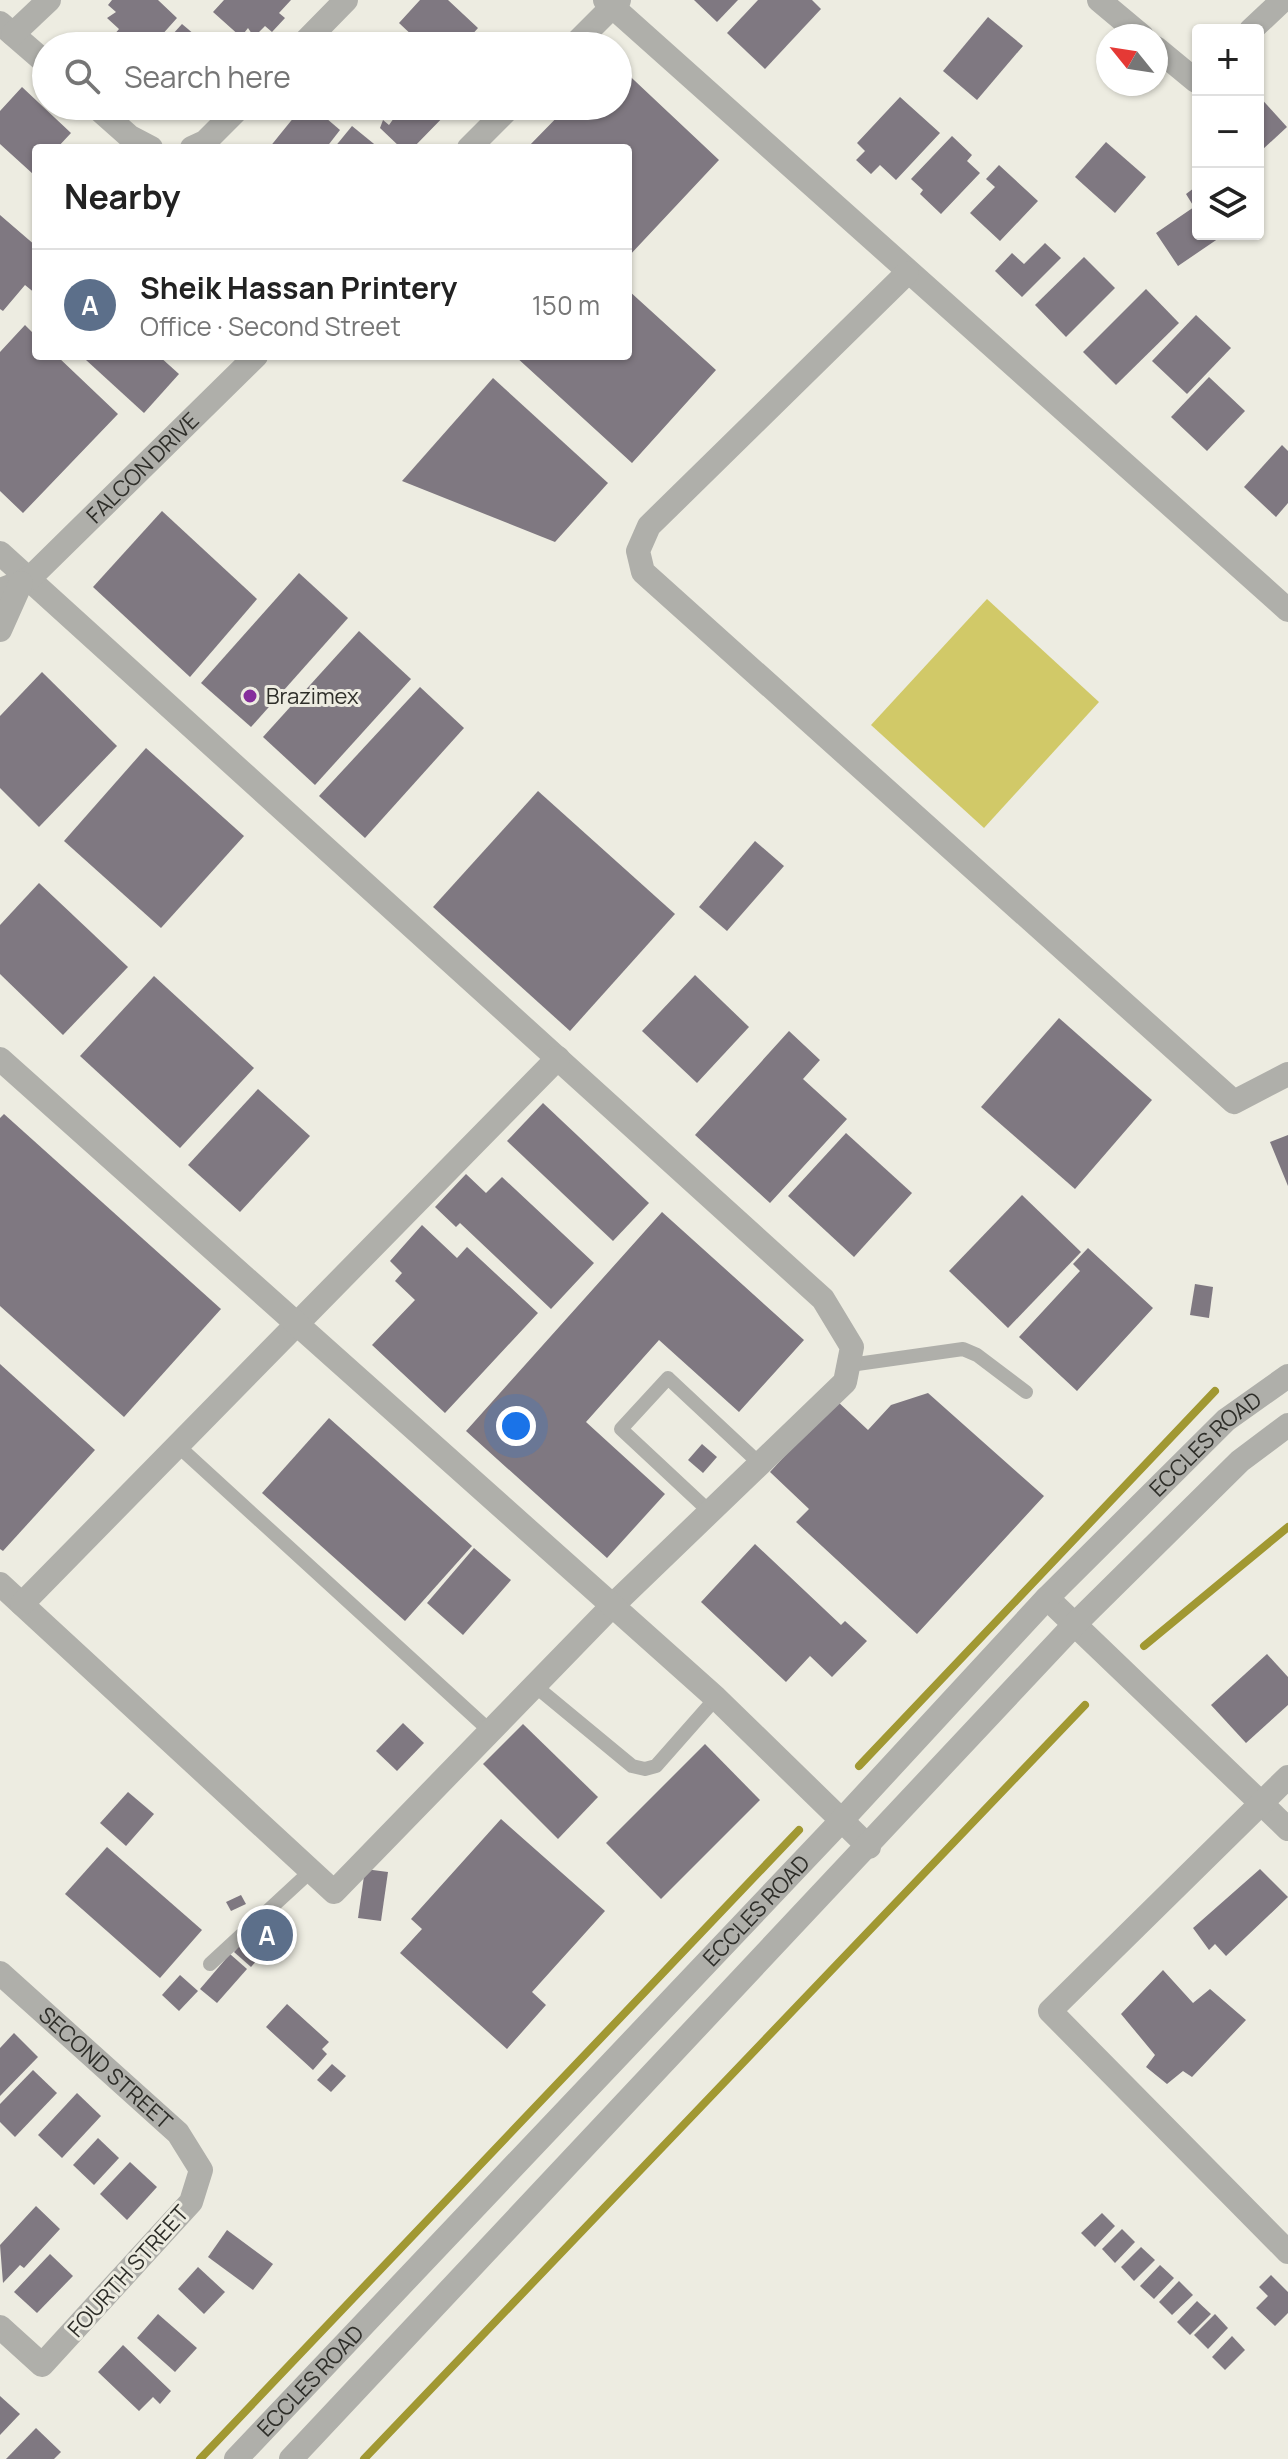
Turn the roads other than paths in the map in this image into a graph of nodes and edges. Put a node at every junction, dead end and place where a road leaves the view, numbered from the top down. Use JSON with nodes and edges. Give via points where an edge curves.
{"nodes":[{"id":1,"x":49,"y":0,"type":"edge"},
{"id":2,"x":346,"y":0,"type":"edge"},
{"id":3,"x":1099,"y":0,"type":"edge"},
{"id":4,"x":1283,"y":0,"type":"edge"},
{"id":5,"x":612,"y":2,"type":"edge"},
{"id":6,"x":1128,"y":24,"type":"edge"},
{"id":7,"x":1257,"y":24,"type":"edge"},
{"id":8,"x":7,"y":28,"type":"edge"},
{"id":9,"x":315,"y":32,"type":"edge"},
{"id":10,"x":585,"y":32,"type":"edge"},
{"id":11,"x":32,"y":50,"type":"edge"},
{"id":12,"x":1168,"y":58,"type":"edge"},
{"id":13,"x":1192,"y":78,"type":"edge"},
{"id":14,"x":111,"y":120,"type":"edge"},
{"id":15,"x":227,"y":120,"type":"edge"},
{"id":16,"x":497,"y":120,"type":"edge"},
{"id":17,"x":143,"y":144,"type":"edge"},
{"id":18,"x":201,"y":144,"type":"edge"},
{"id":19,"x":473,"y":144,"type":"edge"},
{"id":20,"x":907,"y":273,"type":"junction"},
{"id":21,"x":252,"y":360,"type":"edge"},
{"id":22,"x":0,"y":553,"type":"edge"},
{"id":23,"x":17,"y":584,"type":"edge"},
{"id":24,"x":1288,"y":610,"type":"edge"},
{"id":25,"x":0,"y":630,"type":"edge"},
{"id":26,"x":558,"y":1058,"type":"junction"},
{"id":27,"x":0,"y":1059,"type":"edge"},
{"id":28,"x":1288,"y":1074,"type":"edge"},
{"id":29,"x":296,"y":1325,"type":"junction"},
{"id":30,"x":850,"y":1365,"type":"junction"},
{"id":31,"x":1288,"y":1376,"type":"edge"},
{"id":32,"x":1026,"y":1392,"type":"dead end"},
{"id":33,"x":1288,"y":1425,"type":"edge"},
{"id":34,"x":177,"y":1445,"type":"junction"},
{"id":35,"x":759,"y":1463,"type":"junction"},
{"id":36,"x":710,"y":1512,"type":"junction"},
{"id":37,"x":0,"y":1584,"type":"edge"},
{"id":38,"x":1047,"y":1598,"type":"junction"},
{"id":39,"x":22,"y":1604,"type":"junction"},
{"id":40,"x":612,"y":1606,"type":"junction"},
{"id":41,"x":1074,"y":1625,"type":"junction"},
{"id":42,"x":534,"y":1685,"type":"junction"},
{"id":43,"x":716,"y":1698,"type":"junction"},
{"id":44,"x":490,"y":1731,"type":"junction"},
{"id":45,"x":1288,"y":1777,"type":"edge"},
{"id":46,"x":1262,"y":1803,"type":"junction"},
{"id":47,"x":841,"y":1821,"type":"junction"},
{"id":48,"x":1288,"y":1829,"type":"edge"},
{"id":49,"x":869,"y":1847,"type":"junction"},
{"id":50,"x":312,"y":1870,"type":"junction"},
{"id":51,"x":210,"y":1964,"type":"dead end"},
{"id":52,"x":0,"y":1973,"type":"edge"},
{"id":53,"x":201,"y":2170,"type":"joint"},
{"id":54,"x":1288,"y":2252,"type":"edge"},
{"id":55,"x":0,"y":2327,"type":"edge"},
{"id":56,"x":236,"y":2459,"type":"edge"},
{"id":57,"x":291,"y":2459,"type":"edge"}],
"edges":[{"from":1,"to":8,"type":"street"},
{"from":2,"to":9,"type":"street"},
{"from":3,"to":6,"type":"street"},
{"from":4,"to":7,"type":"street"},
{"from":5,"to":10,"type":"street"},
{"from":5,"to":20,"type":"street"},
{"from":8,"to":11,"type":"street"},
{"from":12,"to":13,"type":"street"},
{"from":14,"to":17,"type":"street"},
{"from":15,"to":18,"type":"street"},
{"from":16,"to":19,"type":"street"},
{"from":20,"to":24,"type":"street"},
{"from":20,"to":28,"type":"street","via":[[649,526],[638,551],[643,572],[1234,1102]]},
{"from":21,"to":23,"type":"street","name":"FALCON DRIVE"},
{"from":22,"to":23,"type":"street"},
{"from":23,"to":25,"type":"street","name":"FALCON DRIVE"},
{"from":23,"to":26,"type":"street"},
{"from":26,"to":29,"type":"street"},
{"from":26,"to":30,"type":"street","via":[[823,1299],[852,1347]]},
{"from":27,"to":29,"type":"street"},
{"from":29,"to":34,"type":"street"},
{"from":29,"to":40,"type":"street"},
{"from":30,"to":32,"type":"lane","via":[[963,1349]]},
{"from":30,"to":35,"type":"street","via":[[845,1382]]},
{"from":31,"to":38,"type":"street","name":"ECCLES ROAD","via":[[1226,1420]]},
{"from":33,"to":41,"type":"street","name":"ECCLES ROAD","via":[[1240,1461]]},
{"from":34,"to":39,"type":"street"},
{"from":34,"to":44,"type":"lane"},
{"from":35,"to":36,"type":"street"},
{"from":35,"to":36,"type":"lane","via":[[668,1378],[621,1429]]},
{"from":36,"to":40,"type":"street"},
{"from":37,"to":39,"type":"street"},
{"from":38,"to":41,"type":"street"},
{"from":38,"to":47,"type":"street","name":"ECCLES ROAD"},
{"from":39,"to":50,"type":"street"},
{"from":40,"to":42,"type":"street"},
{"from":40,"to":43,"type":"street"},
{"from":41,"to":46,"type":"street"},
{"from":41,"to":49,"type":"street","name":"ECCLES ROAD"},
{"from":42,"to":43,"type":"lane","via":[[632,1766],[645,1769],[656,1766]]},
{"from":42,"to":44,"type":"street"},
{"from":43,"to":47,"type":"street"},
{"from":44,"to":50,"type":"street","via":[[334,1892]]},
{"from":45,"to":46,"type":"street"},
{"from":46,"to":48,"type":"street"},
{"from":46,"to":54,"type":"street","via":[[1050,2011]]},
{"from":47,"to":49,"type":"street"},
{"from":47,"to":56,"type":"street","name":"ECCLES ROAD"},
{"from":49,"to":57,"type":"street","name":"ECCLES ROAD"},
{"from":50,"to":51,"type":"lane"},
{"from":52,"to":53,"type":"street","name":"SECOND STREET","via":[[178,2133]]},
{"from":53,"to":55,"type":"street","name":"FOURTH STREET","via":[[191,2202],[42,2365]]}]}
